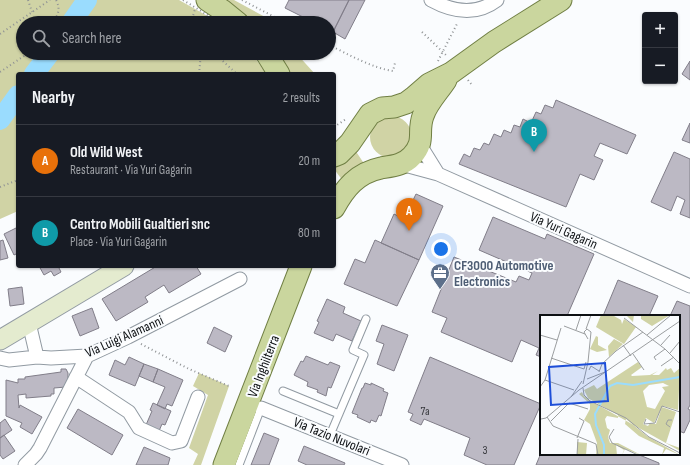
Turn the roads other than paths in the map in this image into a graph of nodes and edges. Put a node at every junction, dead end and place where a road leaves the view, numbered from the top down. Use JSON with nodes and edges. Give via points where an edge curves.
{"nodes":[{"id":1,"x":430,"y":0,"type":"edge"},
{"id":2,"x":497,"y":0,"type":"edge"},
{"id":3,"x":561,"y":0,"type":"edge"},
{"id":4,"x":215,"y":9,"type":"edge"},
{"id":5,"x":226,"y":16,"type":"edge"},
{"id":6,"x":270,"y":60,"type":"edge"},
{"id":7,"x":278,"y":72,"type":"edge"},
{"id":8,"x":451,"y":73,"type":"junction"},
{"id":9,"x":394,"y":107,"type":"junction"},
{"id":10,"x":420,"y":137,"type":"junction"},
{"id":11,"x":336,"y":154,"type":"edge"},
{"id":12,"x":401,"y":164,"type":"junction"},
{"id":13,"x":438,"y":174,"type":"junction"},
{"id":14,"x":336,"y":205,"type":"edge"},
{"id":15,"x":121,"y":268,"type":"edge"},
{"id":16,"x":285,"y":268,"type":"edge"},
{"id":17,"x":300,"y":268,"type":"edge"},
{"id":18,"x":240,"y":279,"type":"dead end"},
{"id":19,"x":690,"y":286,"type":"edge"},
{"id":20,"x":366,"y":319,"type":"dead end"},
{"id":21,"x":29,"y":323,"type":"junction"},
{"id":22,"x":0,"y":340,"type":"edge"},
{"id":23,"x":87,"y":356,"type":"junction"},
{"id":24,"x":37,"y":357,"type":"junction"},
{"id":25,"x":0,"y":358,"type":"edge"},
{"id":26,"x":76,"y":377,"type":"junction"},
{"id":27,"x":284,"y":391,"type":"dead end"},
{"id":28,"x":198,"y":397,"type":"dead end"},
{"id":29,"x":261,"y":408,"type":"joint"},
{"id":30,"x":339,"y":414,"type":"junction"},
{"id":31,"x":330,"y":435,"type":"junction"},
{"id":32,"x":25,"y":465,"type":"edge"},
{"id":33,"x":211,"y":465,"type":"edge"},
{"id":34,"x":224,"y":465,"type":"edge"},
{"id":35,"x":239,"y":465,"type":"edge"},
{"id":36,"x":402,"y":465,"type":"edge"}],
"edges":[{"from":1,"to":2,"type":"street","via":[[453,10],[464,11],[485,8]]},
{"from":3,"to":8,"type":"main road","via":[[494,42]]},
{"from":4,"to":5,"type":"main road"},
{"from":6,"to":7,"type":"main road"},
{"from":8,"to":9,"type":"main road","via":[[430,84],[406,103]]},
{"from":8,"to":10,"type":"main road","via":[[428,105],[423,116]]},
{"from":9,"to":10,"type":"main road","via":[[409,113],[416,120]]},
{"from":9,"to":11,"type":"main road","via":[[382,108],[370,114],[355,137]]},
{"from":10,"to":12,"type":"main road","via":[[411,157]]},
{"from":10,"to":13,"type":"street"},
{"from":12,"to":13,"type":"street","name":"Via Yuri Gagarin"},
{"from":12,"to":14,"type":"main road","via":[[368,173],[356,180],[344,191]]},
{"from":13,"to":19,"type":"street","name":"Via Yuri Gagarin"},
{"from":15,"to":21,"type":"main road"},
{"from":16,"to":33,"type":"main road","name":"Via Inghilterra"},
{"from":17,"to":34,"type":"main road","name":"Via Inghilterra"},
{"from":18,"to":23,"type":"street","name":"Via Luigi Alamanni","via":[[128,338]]},
{"from":20,"to":30,"type":"lane","via":[[353,350],[364,355]]},
{"from":21,"to":22,"type":"main road"},
{"from":21,"to":24,"type":"street"},
{"from":23,"to":24,"type":"street","name":"Via Luigi Alamanni"},
{"from":23,"to":26,"type":"street"},
{"from":24,"to":25,"type":"street","name":"Via Luigi Alamanni","via":[[8,360]]},
{"from":26,"to":28,"type":"street","via":[[129,412],[139,428],[172,443],[181,441]]},
{"from":26,"to":32,"type":"street","via":[[40,448]]},
{"from":27,"to":30,"type":"lane"},
{"from":29,"to":31,"type":"street","name":"Via Tazio Nuvolari"},
{"from":29,"to":35,"type":"lane"},
{"from":30,"to":31,"type":"lane"},
{"from":31,"to":36,"type":"street","name":"Via Tazio Nuvolari"}]}
